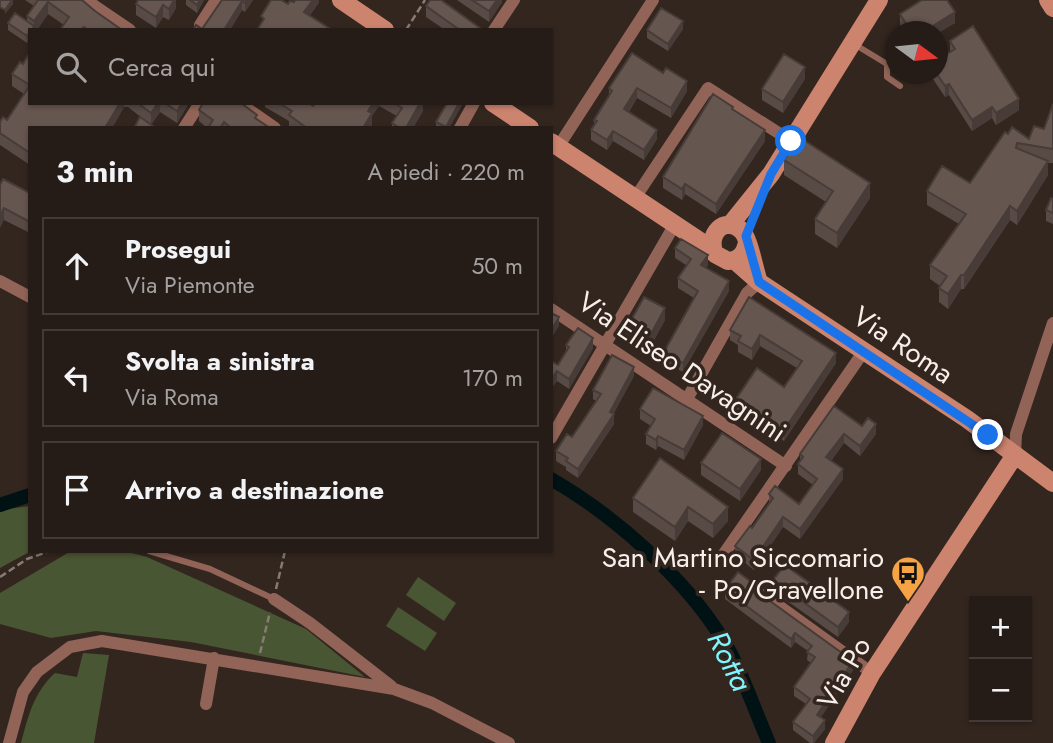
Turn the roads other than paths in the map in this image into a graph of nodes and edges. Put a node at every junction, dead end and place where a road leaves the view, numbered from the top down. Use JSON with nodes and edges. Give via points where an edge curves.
{"nodes":[{"id":1,"x":86,"y":0,"type":"edge"},
{"id":2,"x":216,"y":0,"type":"edge"},
{"id":3,"x":341,"y":0,"type":"edge"},
{"id":4,"x":514,"y":0,"type":"edge"},
{"id":5,"x":653,"y":0,"type":"edge"},
{"id":6,"x":879,"y":0,"type":"edge"},
{"id":7,"x":1051,"y":0,"type":"edge"},
{"id":8,"x":1053,"y":8,"type":"edge"},
{"id":9,"x":200,"y":25,"type":"edge"},
{"id":10,"x":127,"y":28,"type":"edge"},
{"id":11,"x":382,"y":28,"type":"edge"},
{"id":12,"x":495,"y":28,"type":"edge"},
{"id":13,"x":852,"y":43,"type":"junction"},
{"id":14,"x":900,"y":86,"type":"dead end"},
{"id":15,"x":199,"y":105,"type":"edge"},
{"id":16,"x":242,"y":105,"type":"edge"},
{"id":17,"x":473,"y":105,"type":"edge"},
{"id":18,"x":496,"y":105,"type":"edge"},
{"id":19,"x":185,"y":126,"type":"edge"},
{"id":20,"x":272,"y":126,"type":"edge"},
{"id":21,"x":461,"y":126,"type":"edge"},
{"id":22,"x":527,"y":126,"type":"edge"},
{"id":23,"x":791,"y":141,"type":"junction"},
{"id":24,"x":555,"y":145,"type":"edge"},
{"id":25,"x":771,"y":174,"type":"junction"},
{"id":26,"x":635,"y":198,"type":"junction"},
{"id":27,"x":675,"y":224,"type":"junction"},
{"id":28,"x":724,"y":227,"type":"junction"},
{"id":29,"x":746,"y":239,"type":"junction"},
{"id":30,"x":712,"y":249,"type":"junction"},
{"id":31,"x":734,"y":260,"type":"junction"},
{"id":32,"x":0,"y":281,"type":"edge"},
{"id":33,"x":759,"y":282,"type":"junction"},
{"id":34,"x":28,"y":296,"type":"edge"},
{"id":35,"x":553,"y":310,"type":"edge"},
{"id":36,"x":1053,"y":323,"type":"edge"},
{"id":37,"x":607,"y":344,"type":"junction"},
{"id":38,"x":864,"y":351,"type":"junction"},
{"id":39,"x":687,"y":399,"type":"junction"},
{"id":40,"x":553,"y":435,"type":"edge"},
{"id":41,"x":1015,"y":455,"type":"junction"},
{"id":42,"x":786,"y":466,"type":"junction"},
{"id":43,"x":1053,"y":483,"type":"edge"},
{"id":44,"x":156,"y":553,"type":"edge"},
{"id":45,"x":721,"y":558,"type":"dead end"},
{"id":46,"x":764,"y":595,"type":"edge"},
{"id":47,"x":274,"y":599,"type":"joint"},
{"id":48,"x":214,"y":658,"type":"junction"},
{"id":49,"x":872,"y":673,"type":"junction"},
{"id":50,"x":394,"y":689,"type":"junction"},
{"id":51,"x":206,"y":704,"type":"dead end"},
{"id":52,"x":9,"y":743,"type":"edge"},
{"id":53,"x":509,"y":743,"type":"edge"},
{"id":54,"x":834,"y":743,"type":"edge"}],
"edges":[{"from":1,"to":10,"type":"street"},
{"from":2,"to":9,"type":"street"},
{"from":3,"to":11,"type":"street"},
{"from":4,"to":12,"type":"street"},
{"from":5,"to":24,"type":"street"},
{"from":6,"to":13,"type":"street"},
{"from":7,"to":8,"type":"street"},
{"from":13,"to":14,"type":"lane","via":[[887,64],[887,76]]},
{"from":13,"to":23,"type":"street"},
{"from":15,"to":19,"type":"street"},
{"from":16,"to":20,"type":"street"},
{"from":17,"to":21,"type":"street"},
{"from":18,"to":22,"type":"street"},
{"from":23,"to":25,"type":"street"},
{"from":23,"to":26,"type":"street","via":[[708,88]]},
{"from":24,"to":26,"type":"street"},
{"from":25,"to":28,"type":"street"},
{"from":25,"to":29,"type":"street"},
{"from":26,"to":27,"type":"street"},
{"from":27,"to":28,"type":"street"},
{"from":27,"to":30,"type":"street"},
{"from":27,"to":37,"type":"street"},
{"from":28,"to":29,"type":"street","via":[[739,229]]},
{"from":28,"to":30,"type":"street","via":[[712,238]]},
{"from":29,"to":31,"type":"street","via":[[744,254]]},
{"from":29,"to":33,"type":"street"},
{"from":30,"to":31,"type":"street","via":[[723,260]]},
{"from":31,"to":33,"type":"street","name":"Via Roma"},
{"from":32,"to":34,"type":"street"},
{"from":33,"to":38,"type":"street","name":"Via Roma"},
{"from":33,"to":39,"type":"street","via":[[747,293]]},
{"from":35,"to":37,"type":"street","name":"Via Eliseo Davagnini"},
{"from":36,"to":41,"type":"street","via":[[1016,434]]},
{"from":37,"to":39,"type":"street","name":"Via Eliseo Davagnini"},
{"from":37,"to":40,"type":"street"},
{"from":38,"to":41,"type":"street","name":"Via Roma"},
{"from":38,"to":42,"type":"street"},
{"from":39,"to":42,"type":"street","name":"Via Eliseo Davagnini"},
{"from":41,"to":43,"type":"street","name":"Via Roma"},
{"from":41,"to":49,"type":"street","name":"Via Po"},
{"from":42,"to":45,"type":"street"},
{"from":44,"to":47,"type":"lane","via":[[210,569]]},
{"from":46,"to":49,"type":"street"},
{"from":47,"to":50,"type":"street"},
{"from":48,"to":50,"type":"street"},
{"from":48,"to":51,"type":"street"},
{"from":48,"to":52,"type":"street","via":[[102,640],[69,647],[37,672],[23,692]]},
{"from":49,"to":54,"type":"street","name":"Via Po"},
{"from":50,"to":53,"type":"street"}]}
